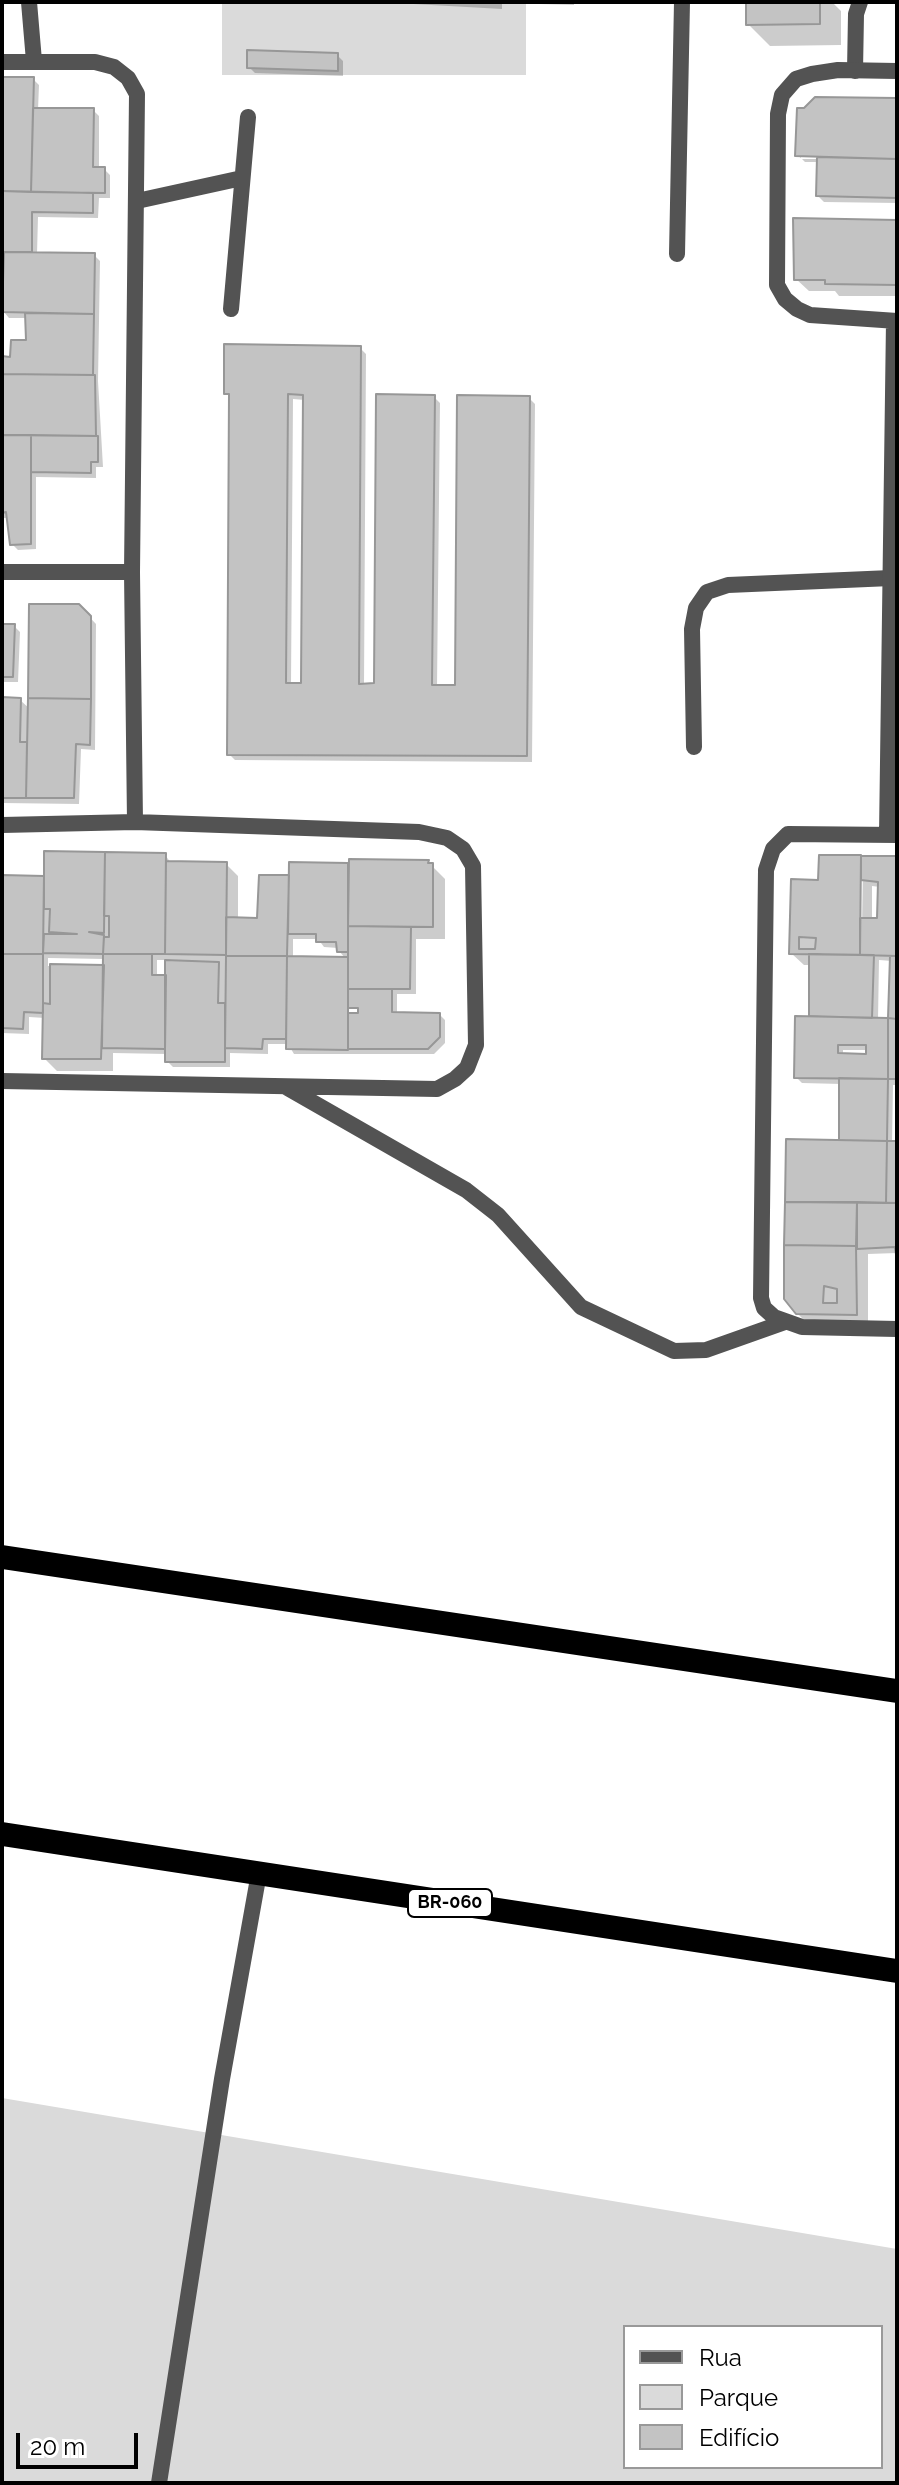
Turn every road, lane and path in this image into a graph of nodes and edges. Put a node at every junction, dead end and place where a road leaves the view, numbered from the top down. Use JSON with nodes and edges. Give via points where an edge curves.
{"nodes":[{"id":1,"x":29,"y":2,"type":"edge"},
{"id":2,"x":682,"y":2,"type":"edge"},
{"id":3,"x":860,"y":2,"type":"edge"},
{"id":4,"x":34,"y":61,"type":"junction"},
{"id":5,"x":2,"y":62,"type":"edge"},
{"id":6,"x":855,"y":71,"type":"junction"},
{"id":7,"x":897,"y":71,"type":"edge"},
{"id":8,"x":248,"y":117,"type":"dead end"},
{"id":9,"x":242,"y":178,"type":"junction"},
{"id":10,"x":137,"y":201,"type":"junction"},
{"id":11,"x":677,"y":254,"type":"dead end"},
{"id":12,"x":231,"y":309,"type":"dead end"},
{"id":13,"x":896,"y":321,"type":"edge"},
{"id":14,"x":2,"y":572,"type":"edge"},
{"id":15,"x":132,"y":572,"type":"junction"},
{"id":16,"x":891,"y":578,"type":"junction"},
{"id":17,"x":694,"y":747,"type":"dead end"},
{"id":18,"x":135,"y":822,"type":"junction"},
{"id":19,"x":2,"y":825,"type":"edge"},
{"id":20,"x":892,"y":835,"type":"edge"},
{"id":21,"x":2,"y":1081,"type":"edge"},
{"id":22,"x":283,"y":1086,"type":"junction"},
{"id":23,"x":785,"y":1322,"type":"junction"},
{"id":24,"x":897,"y":1329,"type":"edge"},
{"id":25,"x":2,"y":1557,"type":"edge"},
{"id":26,"x":897,"y":1691,"type":"edge"},
{"id":27,"x":2,"y":1834,"type":"edge"},
{"id":28,"x":259,"y":1873,"type":"junction"},
{"id":29,"x":897,"y":1971,"type":"edge"},
{"id":30,"x":159,"y":2483,"type":"edge"}],
"edges":[{"from":1,"to":4,"type":"street"},
{"from":2,"to":11,"type":"street"},
{"from":3,"to":6,"type":"street"},
{"from":4,"to":5,"type":"street"},
{"from":4,"to":10,"type":"street","via":[[95,62],[128,78],[137,94]]},
{"from":6,"to":7,"type":"street"},
{"from":6,"to":13,"type":"street","via":[[796,79],[782,95],[777,285],[785,299],[810,315]]},
{"from":8,"to":9,"type":"street"},
{"from":9,"to":10,"type":"street"},
{"from":9,"to":12,"type":"street"},
{"from":10,"to":15,"type":"street"},
{"from":13,"to":16,"type":"street"},
{"from":14,"to":15,"type":"street"},
{"from":15,"to":18,"type":"street"},
{"from":16,"to":17,"type":"street","via":[[728,585],[707,592],[696,608],[692,629]]},
{"from":16,"to":20,"type":"street"},
{"from":18,"to":19,"type":"street"},
{"from":18,"to":22,"type":"street","via":[[419,832],[447,838],[463,849],[473,866],[476,1045],[467,1068],[437,1089]]},
{"from":20,"to":23,"type":"street","via":[[788,834],[773,849],[766,870],[761,1298],[764,1308]]},
{"from":21,"to":22,"type":"street"},
{"from":22,"to":23,"type":"street","via":[[466,1190],[498,1215],[581,1307],[674,1351],[706,1350]]},
{"from":23,"to":24,"type":"street"},
{"from":25,"to":26,"type":"highway"},
{"from":27,"to":28,"type":"highway","number":"BR-060"},
{"from":28,"to":29,"type":"highway","number":"BR-060"},
{"from":28,"to":30,"type":"street"}]}
